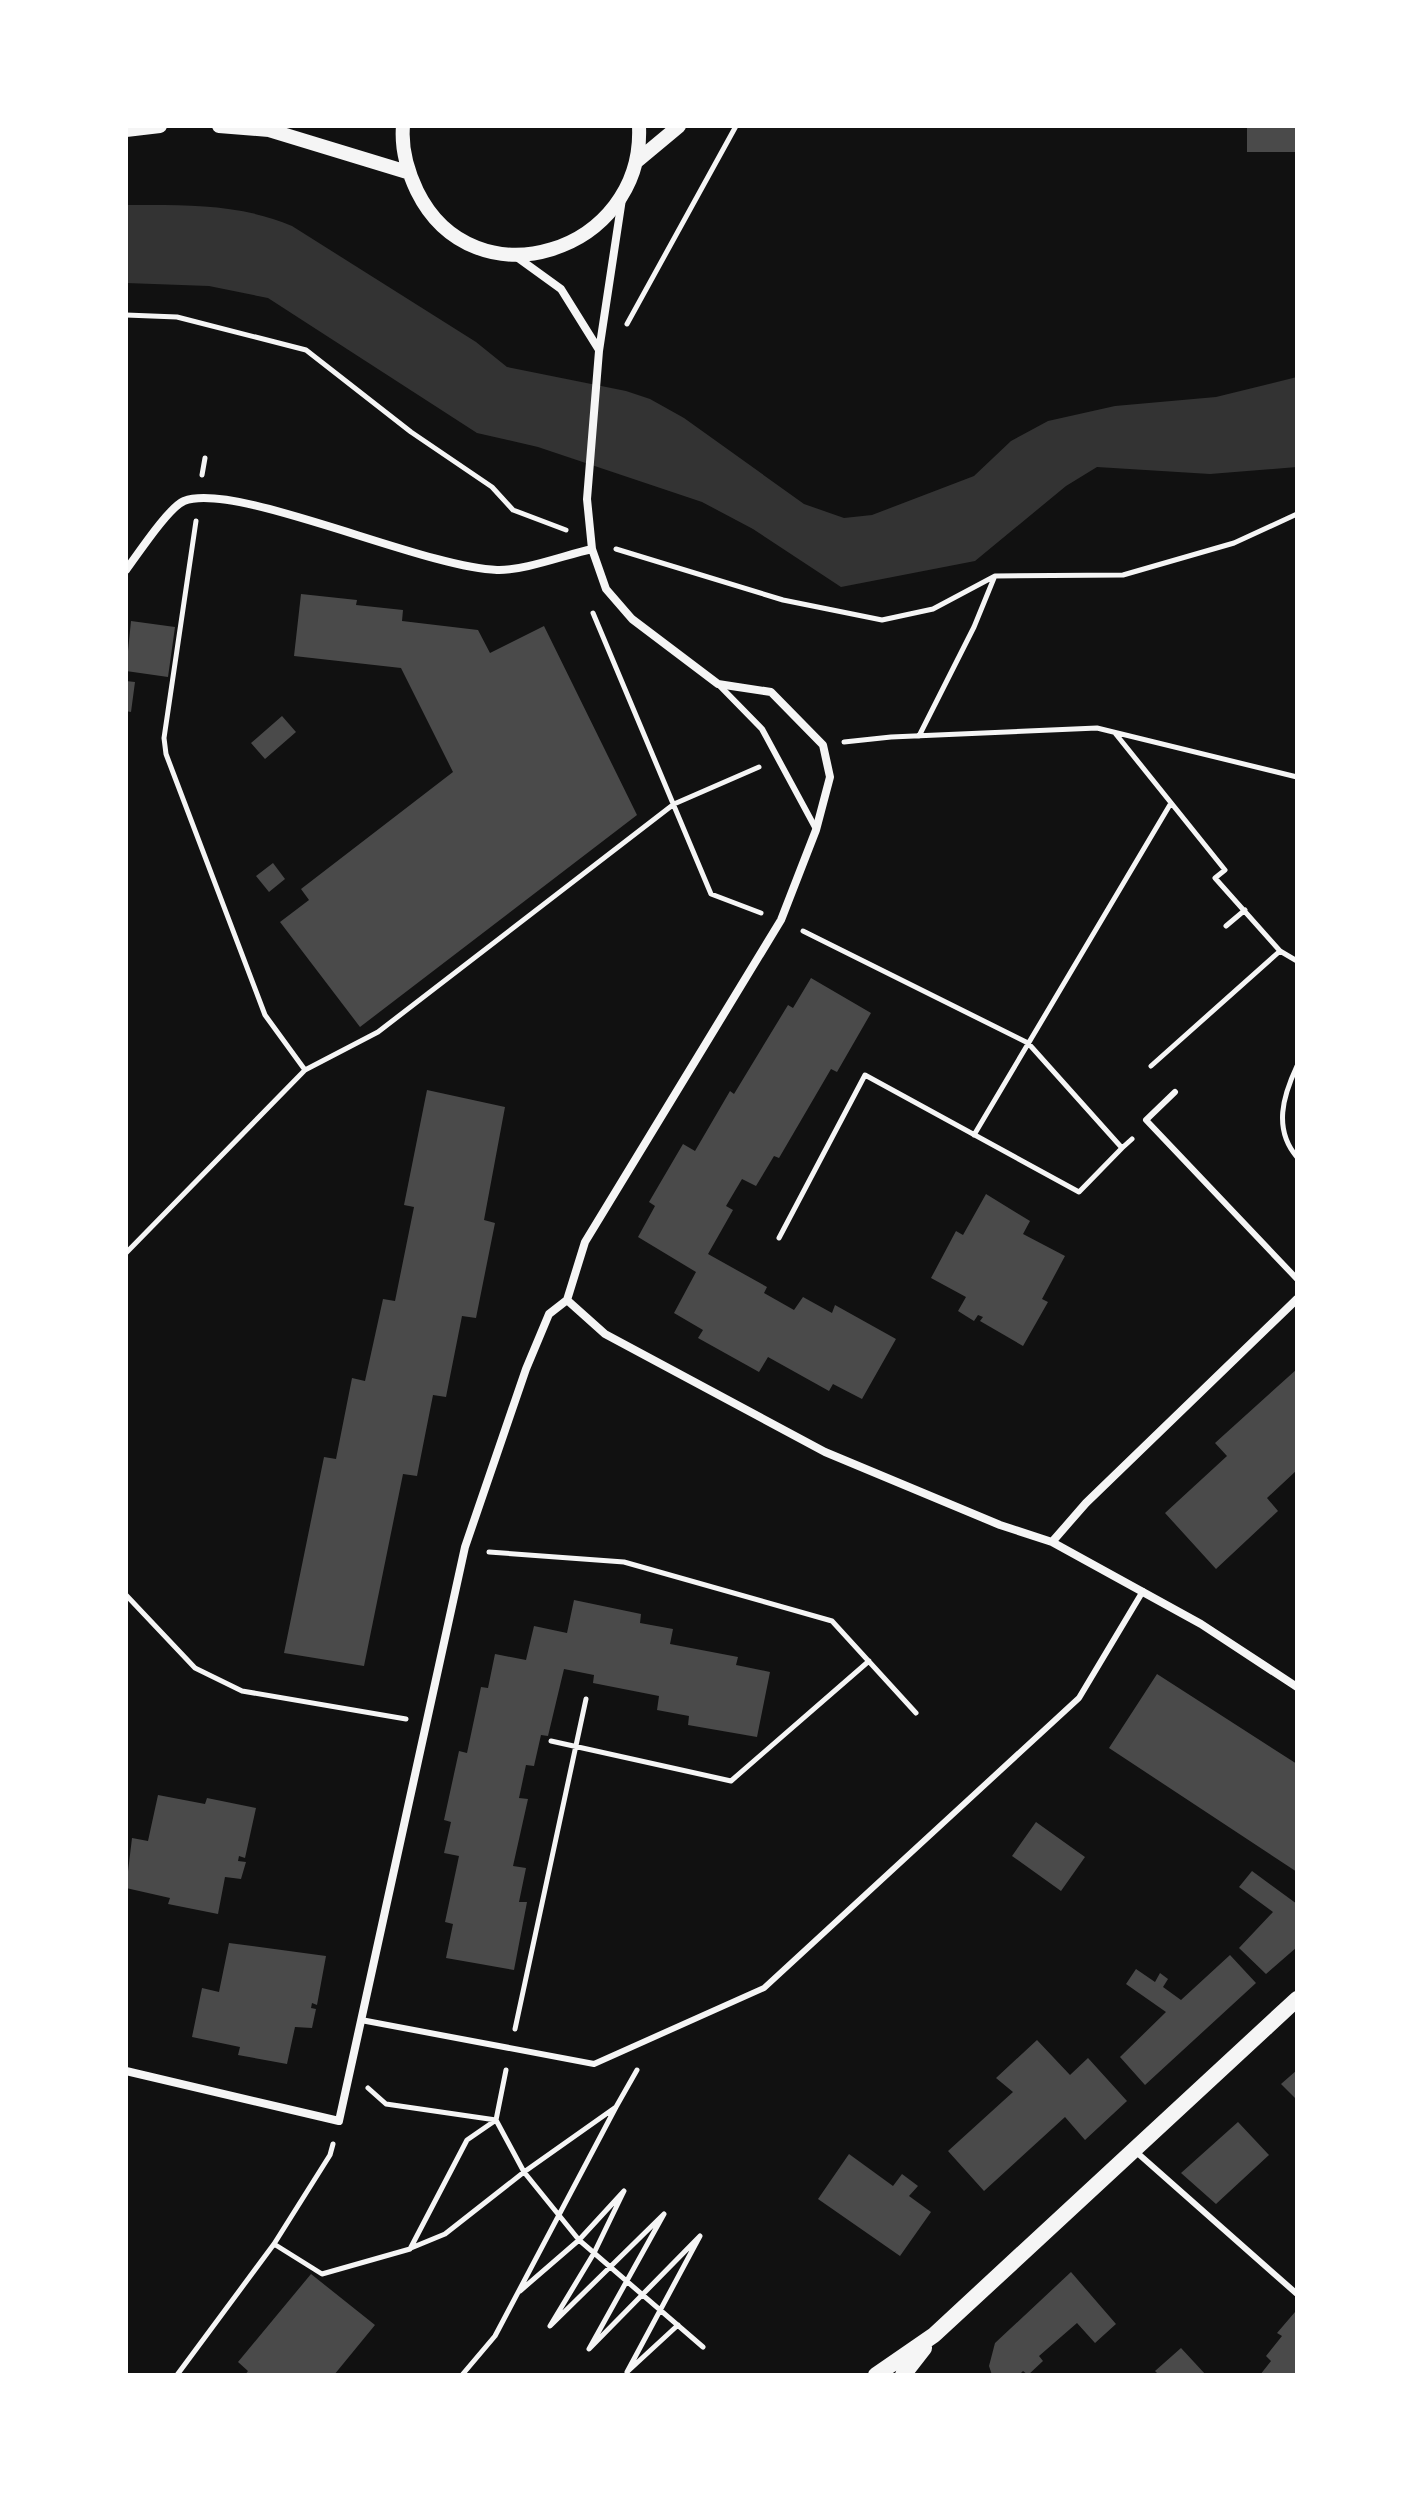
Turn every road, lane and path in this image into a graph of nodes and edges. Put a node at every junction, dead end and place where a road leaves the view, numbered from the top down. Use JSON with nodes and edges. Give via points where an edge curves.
{"nodes":[{"id":1,"x":160,"y":126,"type":"edge"},
{"id":2,"x":219,"y":126,"type":"edge"},
{"id":3,"x":286,"y":126,"type":"edge"},
{"id":4,"x":403,"y":126,"type":"edge"},
{"id":5,"x":639,"y":126,"type":"edge"},
{"id":6,"x":679,"y":126,"type":"edge"},
{"id":7,"x":736,"y":126,"type":"edge"},
{"id":8,"x":126,"y":130,"type":"edge"},
{"id":9,"x":269,"y":130,"type":"junction"},
{"id":10,"x":637,"y":161,"type":"junction"},
{"id":11,"x":407,"y":172,"type":"junction"},
{"id":12,"x":622,"y":198,"type":"junction"},
{"id":13,"x":514,"y":255,"type":"junction"},
{"id":14,"x":126,"y":315,"type":"edge"},
{"id":15,"x":599,"y":351,"type":"junction"},
{"id":16,"x":205,"y":458,"type":"dead end"},
{"id":17,"x":199,"y":497,"type":"junction"},
{"id":18,"x":1297,"y":514,"type":"edge"},
{"id":19,"x":591,"y":544,"type":"junction"},
{"id":20,"x":126,"y":570,"type":"edge"},
{"id":21,"x":995,"y":576,"type":"junction"},
{"id":22,"x":592,"y":610,"type":"dead end"},
{"id":23,"x":718,"y":684,"type":"junction"},
{"id":24,"x":1115,"y":733,"type":"junction"},
{"id":25,"x":919,"y":736,"type":"junction"},
{"id":26,"x":823,"y":745,"type":"junction"},
{"id":27,"x":777,"y":759,"type":"junction"},
{"id":28,"x":1297,"y":777,"type":"edge"},
{"id":29,"x":1171,"y":803,"type":"junction"},
{"id":30,"x":674,"y":804,"type":"junction"},
{"id":31,"x":816,"y":830,"type":"junction"},
{"id":32,"x":1245,"y":910,"type":"junction"},
{"id":33,"x":781,"y":920,"type":"junction"},
{"id":34,"x":1226,"y":926,"type":"dead end"},
{"id":35,"x":1280,"y":951,"type":"junction"},
{"id":36,"x":1297,"y":961,"type":"edge"},
{"id":37,"x":1028,"y":1043,"type":"junction"},
{"id":38,"x":1151,"y":1066,"type":"dead end"},
{"id":39,"x":1297,"y":1066,"type":"edge"},
{"id":40,"x":305,"y":1070,"type":"junction"},
{"id":41,"x":1175,"y":1092,"type":"dead end"},
{"id":42,"x":1151,"y":1125,"type":"junction"},
{"id":43,"x":974,"y":1135,"type":"junction"},
{"id":44,"x":1122,"y":1148,"type":"junction"},
{"id":45,"x":1297,"y":1157,"type":"edge"},
{"id":46,"x":779,"y":1238,"type":"dead end"},
{"id":47,"x":126,"y":1253,"type":"edge"},
{"id":48,"x":1297,"y":1279,"type":"edge"},
{"id":49,"x":1297,"y":1299,"type":"edge"},
{"id":50,"x":567,"y":1300,"type":"junction"},
{"id":51,"x":1052,"y":1542,"type":"junction"},
{"id":52,"x":465,"y":1547,"type":"junction"},
{"id":53,"x":1143,"y":1591,"type":"junction"},
{"id":54,"x":126,"y":1595,"type":"edge"},
{"id":55,"x":869,"y":1661,"type":"junction"},
{"id":56,"x":1297,"y":1687,"type":"edge"},
{"id":57,"x":586,"y":1699,"type":"dead end"},
{"id":58,"x":916,"y":1713,"type":"dead end"},
{"id":59,"x":427,"y":1722,"type":"junction"},
{"id":60,"x":551,"y":1741,"type":"dead end"},
{"id":61,"x":575,"y":1746,"type":"junction"},
{"id":62,"x":1297,"y":1999,"type":"edge"},
{"id":63,"x":361,"y":2020,"type":"junction"},
{"id":64,"x":511,"y":2048,"type":"junction"},
{"id":65,"x":126,"y":2071,"type":"edge"},
{"id":66,"x":350,"y":2071,"type":"junction"},
{"id":67,"x":496,"y":2120,"type":"junction"},
{"id":68,"x":339,"y":2121,"type":"junction"},
{"id":69,"x":1134,"y":2150,"type":"junction"},
{"id":70,"x":524,"y":2172,"type":"junction"},
{"id":71,"x":560,"y":2217,"type":"junction"},
{"id":72,"x":579,"y":2240,"type":"junction"},
{"id":73,"x":274,"y":2244,"type":"junction"},
{"id":74,"x":410,"y":2249,"type":"junction"},
{"id":75,"x":594,"y":2253,"type":"junction"},
{"id":76,"x":609,"y":2266,"type":"junction"},
{"id":77,"x":627,"y":2281,"type":"junction"},
{"id":78,"x":520,"y":2291,"type":"junction"},
{"id":79,"x":642,"y":2294,"type":"junction"},
{"id":80,"x":1297,"y":2294,"type":"edge"},
{"id":81,"x":659,"y":2309,"type":"junction"},
{"id":82,"x":678,"y":2325,"type":"junction"},
{"id":83,"x":934,"y":2335,"type":"junction"},
{"id":84,"x":703,"y":2347,"type":"dead end"},
{"id":85,"x":177,"y":2375,"type":"edge"},
{"id":86,"x":462,"y":2375,"type":"edge"},
{"id":87,"x":876,"y":2375,"type":"edge"},
{"id":88,"x":903,"y":2375,"type":"edge"}],
"edges":[{"from":1,"to":8,"type":"street"},
{"from":2,"to":9,"type":"street"},
{"from":3,"to":9,"type":"street"},
{"from":4,"to":11,"type":"street"},
{"from":5,"to":10,"type":"street"},
{"from":6,"to":10,"type":"street"},
{"from":7,"to":15,"type":"path","via":[[633,318]]},
{"from":9,"to":11,"type":"street"},
{"from":10,"to":12,"type":"street"},
{"from":11,"to":13,"type":"street","via":[[423,204],[448,230],[479,247]]},
{"from":12,"to":13,"type":"street","via":[[602,223],[576,241],[546,252]]},
{"from":12,"to":15,"type":"street"},
{"from":13,"to":15,"type":"street","via":[[561,289]]},
{"from":14,"to":19,"type":"path","via":[[177,317],[306,350],[492,487],[513,510]]},
{"from":15,"to":19,"type":"street","via":[[587,499]]},
{"from":16,"to":17,"type":"path"},
{"from":17,"to":19,"type":"street","via":[[249,503],[387,546],[498,570]]},
{"from":17,"to":20,"type":"street","via":[[181,502]]},
{"from":17,"to":40,"type":"path","via":[[166,754],[265,1015]]},
{"from":18,"to":21,"type":"path","via":[[1234,543],[1123,575]]},
{"from":19,"to":21,"type":"path","via":[[783,600],[882,620],[933,609]]},
{"from":19,"to":23,"type":"street","via":[[606,589],[632,619]]},
{"from":21,"to":25,"type":"path"},
{"from":22,"to":30,"type":"path"},
{"from":23,"to":26,"type":"street","via":[[771,692]]},
{"from":23,"to":27,"type":"lane","via":[[762,729]]},
{"from":24,"to":25,"type":"path","via":[[1097,728]]},
{"from":24,"to":28,"type":"path"},
{"from":24,"to":29,"type":"path"},
{"from":25,"to":26,"type":"path"},
{"from":26,"to":31,"type":"street","via":[[830,777]]},
{"from":27,"to":30,"type":"path"},
{"from":27,"to":31,"type":"lane"},
{"from":29,"to":32,"type":"path","via":[[1225,870],[1215,878]]},
{"from":29,"to":37,"type":"path"},
{"from":30,"to":33,"type":"path","via":[[711,894]]},
{"from":30,"to":40,"type":"path","via":[[378,1032]]},
{"from":31,"to":33,"type":"street"},
{"from":32,"to":34,"type":"path"},
{"from":32,"to":35,"type":"path"},
{"from":33,"to":37,"type":"path"},
{"from":33,"to":50,"type":"street","via":[[585,1242]]},
{"from":35,"to":36,"type":"path"},
{"from":35,"to":38,"type":"path"},
{"from":37,"to":43,"type":"path"},
{"from":37,"to":44,"type":"path"},
{"from":39,"to":45,"type":"path","via":[[1282,1100],[1287,1146]]},
{"from":40,"to":47,"type":"path"},
{"from":41,"to":42,"type":"lane","via":[[1146,1120]]},
{"from":42,"to":44,"type":"path"},
{"from":42,"to":48,"type":"lane"},
{"from":43,"to":44,"type":"path","via":[[1079,1192]]},
{"from":43,"to":46,"type":"path","via":[[865,1075]]},
{"from":49,"to":51,"type":"street"},
{"from":50,"to":51,"type":"street","via":[[605,1334],[825,1452]]},
{"from":50,"to":52,"type":"street","via":[[549,1314],[526,1369]]},
{"from":51,"to":53,"type":"street"},
{"from":52,"to":55,"type":"path","via":[[513,1556],[624,1562],[832,1621]]},
{"from":52,"to":59,"type":"street"},
{"from":53,"to":56,"type":"street"},
{"from":53,"to":64,"type":"lane","via":[[1079,1698],[764,1988],[594,2064]]},
{"from":54,"to":59,"type":"path","via":[[195,1668],[242,1691]]},
{"from":55,"to":58,"type":"path"},
{"from":55,"to":61,"type":"path","via":[[731,1781]]},
{"from":57,"to":61,"type":"path"},
{"from":59,"to":63,"type":"street"},
{"from":60,"to":61,"type":"path"},
{"from":61,"to":64,"type":"path"},
{"from":62,"to":69,"type":"main road"},
{"from":63,"to":64,"type":"lane"},
{"from":63,"to":66,"type":"street"},
{"from":64,"to":67,"type":"path"},
{"from":65,"to":68,"type":"street"},
{"from":66,"to":67,"type":"path","via":[[386,2104]]},
{"from":66,"to":68,"type":"street"},
{"from":67,"to":70,"type":"path"},
{"from":67,"to":74,"type":"path","via":[[467,2140]]},
{"from":68,"to":73,"type":"path","via":[[330,2155]]},
{"from":69,"to":80,"type":"lane"},
{"from":69,"to":83,"type":"main road"},
{"from":70,"to":71,"type":"path"},
{"from":70,"to":71,"type":"path","via":[[616,2107]]},
{"from":70,"to":74,"type":"path","via":[[445,2234]]},
{"from":71,"to":72,"type":"path"},
{"from":71,"to":78,"type":"path"},
{"from":72,"to":75,"type":"path"},
{"from":72,"to":75,"type":"path","via":[[624,2191]]},
{"from":72,"to":78,"type":"path"},
{"from":73,"to":74,"type":"path","via":[[322,2274]]},
{"from":73,"to":85,"type":"path"},
{"from":75,"to":76,"type":"path"},
{"from":75,"to":76,"type":"path","via":[[550,2326]]},
{"from":76,"to":77,"type":"path"},
{"from":76,"to":77,"type":"path","via":[[664,2214]]},
{"from":77,"to":79,"type":"path"},
{"from":77,"to":79,"type":"path","via":[[589,2349]]},
{"from":78,"to":86,"type":"path","via":[[495,2336]]},
{"from":79,"to":81,"type":"path"},
{"from":79,"to":81,"type":"path","via":[[700,2236]]},
{"from":81,"to":82,"type":"path"},
{"from":81,"to":82,"type":"path","via":[[627,2372]]},
{"from":82,"to":84,"type":"path"},
{"from":83,"to":87,"type":"main road"},
{"from":83,"to":88,"type":"main road"}]}
